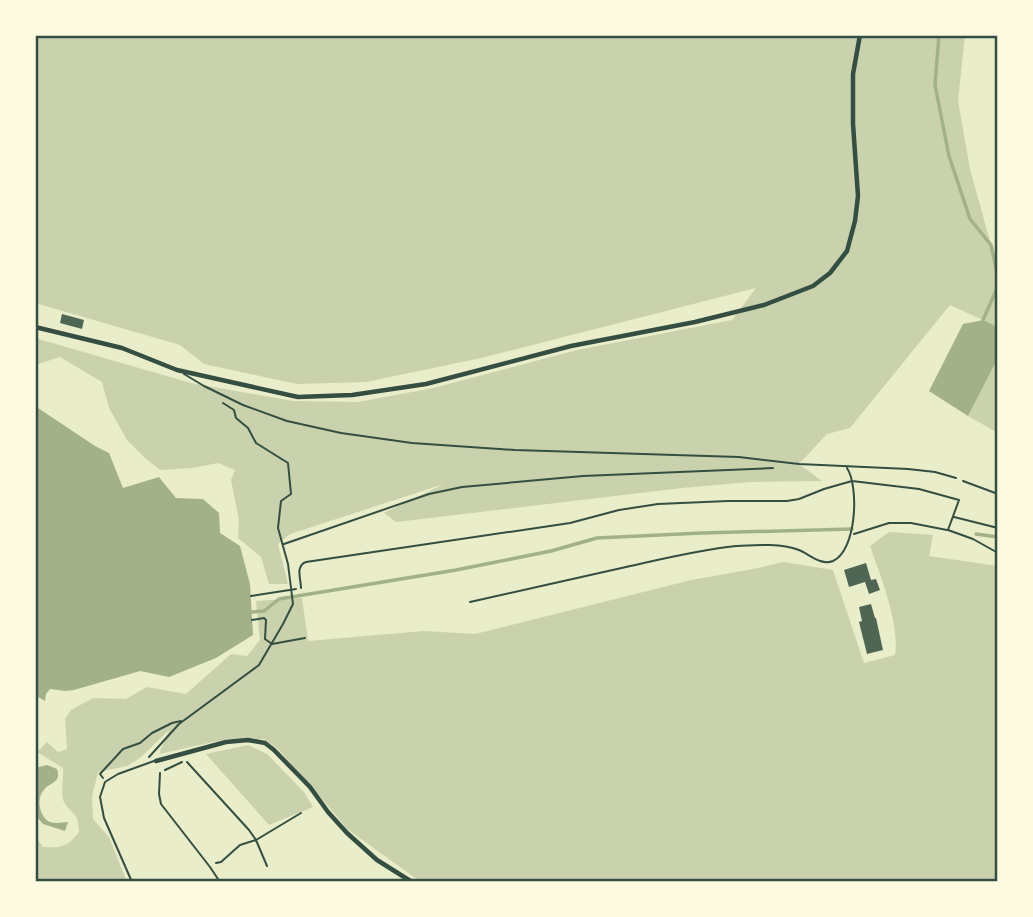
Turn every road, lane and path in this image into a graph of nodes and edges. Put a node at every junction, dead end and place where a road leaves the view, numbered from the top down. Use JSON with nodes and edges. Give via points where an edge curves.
{"nodes":[{"id":1,"x":860,"y":35,"type":"edge"},
{"id":2,"x":35,"y":327,"type":"edge"},
{"id":3,"x":177,"y":370,"type":"junction"},
{"id":4,"x":233,"y":410,"type":"dead end"},
{"id":5,"x":847,"y":467,"type":"junction"},
{"id":6,"x":772,"y":468,"type":"dead end"},
{"id":7,"x":956,"y":478,"type":"joint"},
{"id":8,"x":852,"y":481,"type":"junction"},
{"id":9,"x":998,"y":494,"type":"edge"},
{"id":10,"x":953,"y":517,"type":"junction"},
{"id":11,"x":998,"y":528,"type":"edge"},
{"id":12,"x":948,"y":530,"type":"junction"},
{"id":13,"x":852,"y":534,"type":"junction"},
{"id":14,"x":284,"y":544,"type":"junction"},
{"id":15,"x":998,"y":553,"type":"edge"},
{"id":16,"x":301,"y":588,"type":"dead end"},
{"id":17,"x":291,"y":590,"type":"junction"},
{"id":18,"x":251,"y":596,"type":"dead end"},
{"id":19,"x":470,"y":602,"type":"dead end"},
{"id":20,"x":252,"y":620,"type":"dead end"},
{"id":21,"x":305,"y":638,"type":"dead end"},
{"id":22,"x":272,"y":643,"type":"junction"},
{"id":23,"x":185,"y":720,"type":"junction"},
{"id":24,"x":156,"y":761,"type":"joint"},
{"id":25,"x":142,"y":766,"type":"junction"},
{"id":26,"x":160,"y":773,"type":"joint"},
{"id":27,"x":105,"y":782,"type":"junction"},
{"id":28,"x":301,"y":813,"type":"dead end"},
{"id":29,"x":256,"y":840,"type":"junction"},
{"id":30,"x":209,"y":866,"type":"junction"},
{"id":31,"x":267,"y":866,"type":"dead end"},
{"id":32,"x":132,"y":882,"type":"edge"},
{"id":33,"x":220,"y":882,"type":"edge"},
{"id":34,"x":412,"y":882,"type":"edge"}],
"edges":[{"from":1,"to":3,"type":"street","via":[[853,74],[855,221],[848,251],[813,286],[695,323],[352,396],[298,397]]},
{"from":2,"to":3,"type":"street","via":[[122,348]]},
{"from":3,"to":5,"type":"lane","via":[[243,405],[341,433],[515,450],[739,457]]},
{"from":4,"to":14,"type":"path","via":[[256,443],[288,463],[291,494],[281,501],[278,528]]},
{"from":5,"to":7,"type":"lane","via":[[908,469]]},
{"from":5,"to":8,"type":"lane"},
{"from":6,"to":14,"type":"path","via":[[583,475],[462,486]]},
{"from":7,"to":9,"type":"path"},
{"from":8,"to":10,"type":"lane","via":[[919,489],[959,500]]},
{"from":8,"to":13,"type":"lane"},
{"from":8,"to":16,"type":"lane","via":[[787,501],[658,505],[570,523],[306,562],[300,566]]},
{"from":10,"to":11,"type":"lane"},
{"from":10,"to":12,"type":"lane"},
{"from":12,"to":13,"type":"lane","via":[[889,523]]},
{"from":12,"to":15,"type":"lane"},
{"from":13,"to":19,"type":"lane","via":[[838,558],[830,562],[783,546],[715,548]]},
{"from":14,"to":17,"type":"path"},
{"from":17,"to":18,"type":"path"},
{"from":17,"to":22,"type":"path","via":[[293,604]]},
{"from":20,"to":22,"type":"path","via":[[266,620],[265,639]]},
{"from":21,"to":22,"type":"path"},
{"from":22,"to":23,"type":"path","via":[[259,665]]},
{"from":23,"to":25,"type":"path"},
{"from":23,"to":27,"type":"path","via":[[123,749],[100,774]]},
{"from":24,"to":25,"type":"lane"},
{"from":24,"to":34,"type":"street","via":[[226,742],[265,743],[310,787],[347,834],[376,860]]},
{"from":25,"to":27,"type":"lane"},
{"from":26,"to":29,"type":"path","via":[[185,761]]},
{"from":26,"to":30,"type":"lane","via":[[161,804]]},
{"from":27,"to":32,"type":"lane","via":[[100,797],[104,818]]},
{"from":28,"to":29,"type":"path"},
{"from":29,"to":30,"type":"path"},
{"from":29,"to":31,"type":"path"},
{"from":30,"to":33,"type":"lane"}]}
